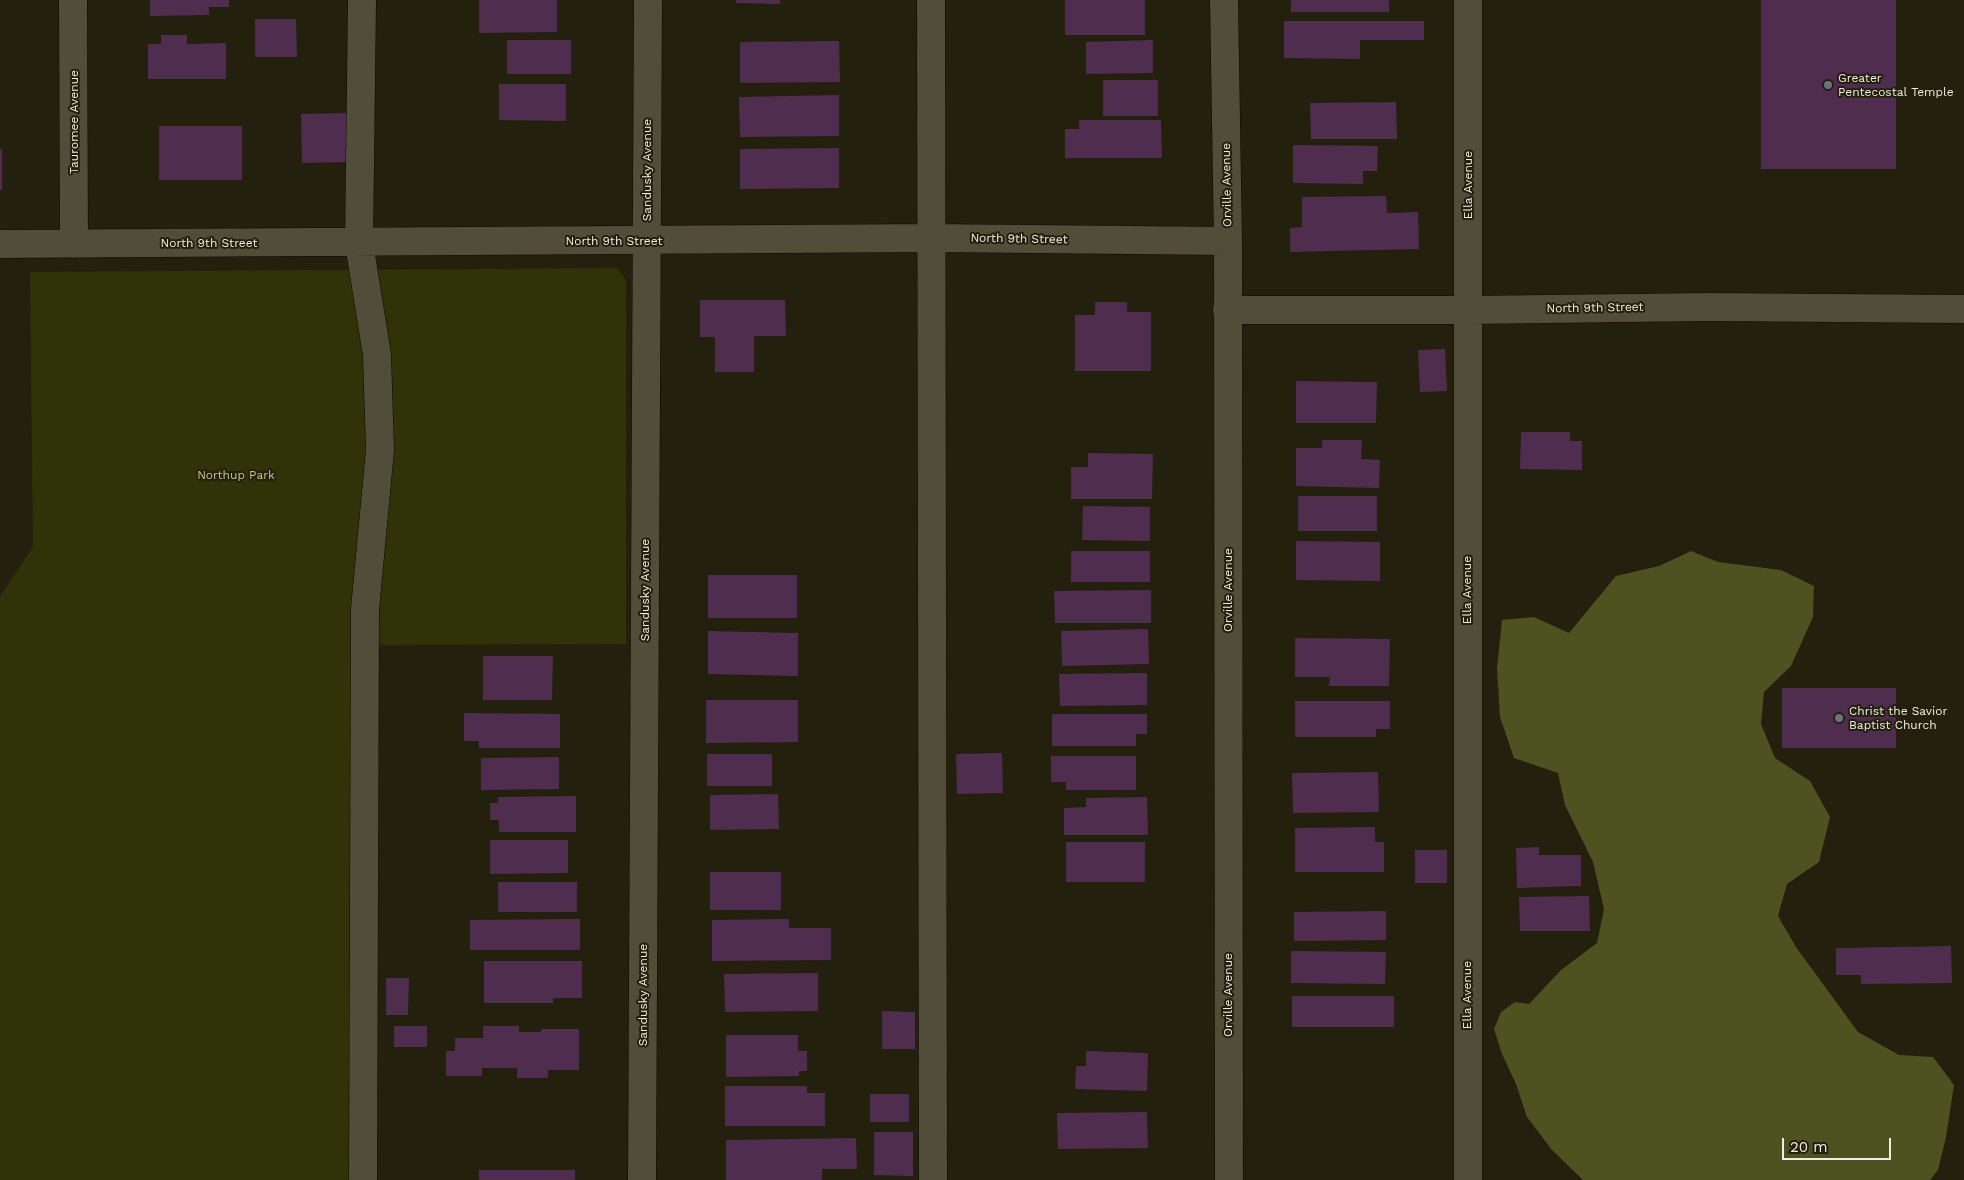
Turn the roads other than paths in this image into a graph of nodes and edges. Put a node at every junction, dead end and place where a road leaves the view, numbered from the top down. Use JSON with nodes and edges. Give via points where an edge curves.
{"nodes":[{"id":1,"x":73,"y":0,"type":"edge"},
{"id":2,"x":362,"y":0,"type":"edge"},
{"id":3,"x":648,"y":0,"type":"edge"},
{"id":4,"x":931,"y":0,"type":"edge"},
{"id":5,"x":1224,"y":0,"type":"edge"},
{"id":6,"x":1468,"y":0,"type":"edge"},
{"id":7,"x":931,"y":238,"type":"junction"},
{"id":8,"x":647,"y":241,"type":"junction"},
{"id":9,"x":1228,"y":241,"type":"junction"},
{"id":10,"x":359,"y":243,"type":"junction"},
{"id":11,"x":0,"y":244,"type":"edge"},
{"id":12,"x":74,"y":244,"type":"junction"},
{"id":13,"x":1964,"y":309,"type":"edge"},
{"id":14,"x":1227,"y":310,"type":"junction"},
{"id":15,"x":1467,"y":310,"type":"junction"},
{"id":16,"x":363,"y":1180,"type":"edge"},
{"id":17,"x":642,"y":1180,"type":"edge"},
{"id":18,"x":932,"y":1180,"type":"edge"},
{"id":19,"x":1229,"y":1180,"type":"edge"},
{"id":20,"x":1468,"y":1180,"type":"edge"}],
"edges":[{"from":1,"to":12,"type":"street","name":"Tauromee Avenue"},
{"from":2,"to":10,"type":"street"},
{"from":3,"to":8,"type":"street","name":"Sandusky Avenue"},
{"from":4,"to":7,"type":"street"},
{"from":5,"to":9,"type":"street","name":"Orville Avenue"},
{"from":6,"to":15,"type":"street","name":"Ella Avenue"},
{"from":7,"to":8,"type":"street","name":"North 9th Street"},
{"from":7,"to":9,"type":"street","name":"North 9th Street"},
{"from":7,"to":18,"type":"street"},
{"from":8,"to":10,"type":"street","name":"North 9th Street"},
{"from":8,"to":17,"type":"street","name":"Sandusky Avenue"},
{"from":9,"to":14,"type":"street","name":"Orville Avenue"},
{"from":10,"to":12,"type":"street","name":"North 9th Street"},
{"from":10,"to":16,"type":"street","via":[[377,355],[380,450],[365,609]]},
{"from":11,"to":12,"type":"street","name":"North 9th Street"},
{"from":13,"to":15,"type":"street","name":"North 9th Street","via":[[1708,307]]},
{"from":14,"to":15,"type":"street","name":"North 9th Street"},
{"from":14,"to":19,"type":"street","name":"Orville Avenue"},
{"from":15,"to":20,"type":"street","name":"Ella Avenue"}]}
